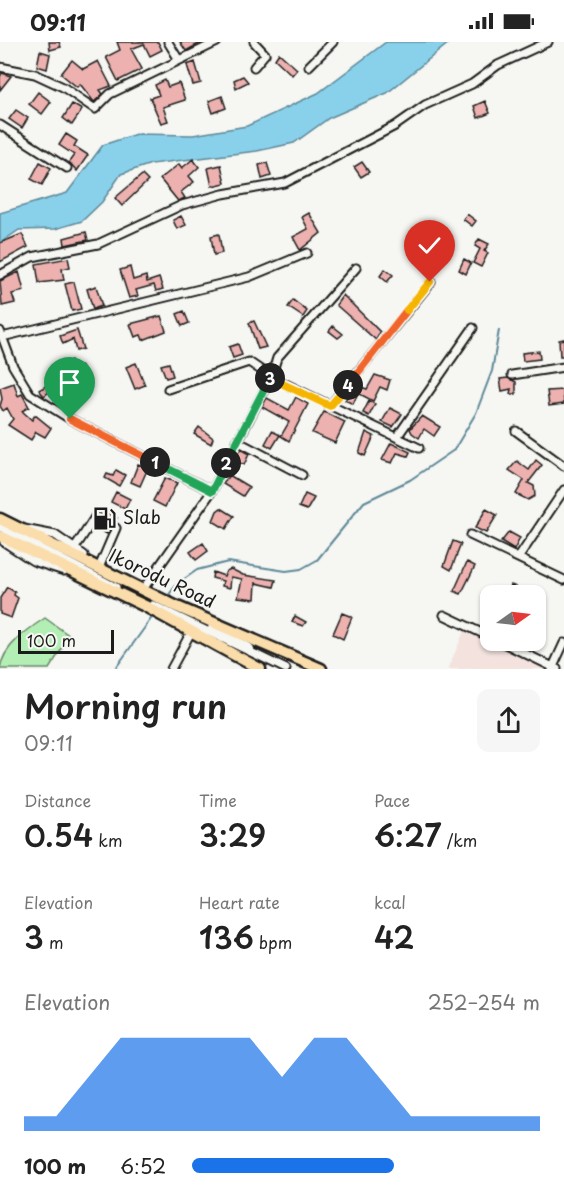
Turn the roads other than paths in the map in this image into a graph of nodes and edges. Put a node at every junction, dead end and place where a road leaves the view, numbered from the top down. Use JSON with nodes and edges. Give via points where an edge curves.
{"nodes":[{"id":1,"x":168,"y":42,"type":"edge"},
{"id":2,"x":217,"y":42,"type":"edge"},
{"id":3,"x":254,"y":42,"type":"edge"},
{"id":4,"x":333,"y":42,"type":"edge"},
{"id":5,"x":548,"y":42,"type":"edge"},
{"id":6,"x":179,"y":60,"type":"junction"},
{"id":7,"x":309,"y":66,"type":"dead end"},
{"id":8,"x":254,"y":67,"type":"dead end"},
{"id":9,"x":0,"y":68,"type":"edge"},
{"id":10,"x":0,"y":125,"type":"edge"},
{"id":11,"x":67,"y":168,"type":"dead end"},
{"id":12,"x":307,"y":253,"type":"dead end"},
{"id":13,"x":356,"y":268,"type":"dead end"},
{"id":14,"x":0,"y":275,"type":"edge"},
{"id":15,"x":430,"y":282,"type":"dead end"},
{"id":16,"x":473,"y":328,"type":"dead end"},
{"id":17,"x":1,"y":334,"type":"edge"},
{"id":18,"x":564,"y":367,"type":"edge"},
{"id":19,"x":512,"y":375,"type":"dead end"},
{"id":20,"x":271,"y":377,"type":"junction"},
{"id":21,"x":168,"y":388,"type":"dead end"},
{"id":22,"x":330,"y":406,"type":"junction"},
{"id":23,"x":516,"y":430,"type":"dead end"},
{"id":24,"x":397,"y":437,"type":"junction"},
{"id":25,"x":237,"y":441,"type":"junction"},
{"id":26,"x":419,"y":448,"type":"dead end"},
{"id":27,"x":564,"y":466,"type":"edge"},
{"id":28,"x":302,"y":475,"type":"dead end"},
{"id":29,"x":564,"y":490,"type":"edge"},
{"id":30,"x":212,"y":491,"type":"junction"},
{"id":31,"x":0,"y":519,"type":"edge"},
{"id":32,"x":100,"y":519,"type":"dead end"},
{"id":33,"x":113,"y":526,"type":"dead end"},
{"id":34,"x":0,"y":527,"type":"edge"},
{"id":35,"x":21,"y":528,"type":"junction"},
{"id":36,"x":470,"y":535,"type":"dead end"},
{"id":37,"x":0,"y":537,"type":"edge"},
{"id":38,"x":11,"y":542,"type":"junction"},
{"id":39,"x":75,"y":548,"type":"junction"},
{"id":40,"x":84,"y":555,"type":"junction"},
{"id":41,"x":519,"y":557,"type":"junction"},
{"id":42,"x":101,"y":563,"type":"junction"},
{"id":43,"x":66,"y":571,"type":"junction"},
{"id":44,"x":564,"y":580,"type":"edge"},
{"id":45,"x":148,"y":598,"type":"junction"},
{"id":46,"x":172,"y":611,"type":"junction"},
{"id":47,"x":444,"y":615,"type":"dead end"},
{"id":48,"x":480,"y":632,"type":"edge"},
{"id":49,"x":190,"y":634,"type":"junction"},
{"id":50,"x":564,"y":643,"type":"edge"},
{"id":51,"x":519,"y":651,"type":"edge"},
{"id":52,"x":290,"y":654,"type":"junction"},
{"id":53,"x":246,"y":661,"type":"junction"},
{"id":54,"x":554,"y":668,"type":"edge"},
{"id":55,"x":171,"y":669,"type":"edge"},
{"id":56,"x":260,"y":669,"type":"edge"},
{"id":57,"x":286,"y":669,"type":"edge"},
{"id":58,"x":313,"y":669,"type":"edge"},
{"id":59,"x":321,"y":669,"type":"edge"}],
"edges":[{"from":1,"to":6,"type":"street"},
{"from":2,"to":6,"type":"street"},
{"from":3,"to":8,"type":"street","via":[[265,54]]},
{"from":4,"to":7,"type":"street"},
{"from":5,"to":14,"type":"street","via":[[498,65],[471,84],[425,105],[385,131],[285,183],[182,205],[98,244],[32,257]]},
{"from":6,"to":9,"type":"street","via":[[110,94],[95,109],[35,74]]},
{"from":10,"to":11,"type":"street"},
{"from":12,"to":17,"type":"street","via":[[249,277]]},
{"from":13,"to":20,"type":"street","via":[[276,358]]},
{"from":15,"to":22,"type":"street"},
{"from":16,"to":24,"type":"street"},
{"from":17,"to":30,"type":"street","via":[[13,366],[30,394],[70,419]]},
{"from":18,"to":19,"type":"street"},
{"from":20,"to":21,"type":"street","via":[[249,362]]},
{"from":20,"to":22,"type":"street"},
{"from":20,"to":25,"type":"street"},
{"from":22,"to":24,"type":"street"},
{"from":23,"to":27,"type":"street"},
{"from":24,"to":26,"type":"street"},
{"from":25,"to":28,"type":"street"},
{"from":25,"to":30,"type":"street"},
{"from":29,"to":41,"type":"street"},
{"from":30,"to":45,"type":"street"},
{"from":31,"to":35,"type":"highway","name":"Ikorodu Road"},
{"from":32,"to":39,"type":"street","via":[[96,517]]},
{"from":33,"to":42,"type":"street","via":[[116,528]]},
{"from":34,"to":45,"type":"street"},
{"from":35,"to":39,"type":"street","via":[[55,535]]},
{"from":35,"to":40,"type":"highway","name":"Ikorodu Road"},
{"from":35,"to":45,"type":"highway","name":"Ikorodu Road"},
{"from":36,"to":41,"type":"street"},
{"from":37,"to":38,"type":"highway","name":"Ikorodu Road"},
{"from":37,"to":43,"type":"street","via":[[33,561]]},
{"from":38,"to":43,"type":"highway","name":"Ikorodu Road"},
{"from":38,"to":45,"type":"highway","name":"Ikorodu Road"},
{"from":39,"to":40,"type":"street"},
{"from":40,"to":42,"type":"highway","name":"Ikorodu Road"},
{"from":41,"to":44,"type":"street"},
{"from":42,"to":45,"type":"highway","name":"Ikorodu Road"},
{"from":43,"to":45,"type":"highway","name":"Ikorodu Road"},
{"from":45,"to":46,"type":"highway","name":"Ikorodu Road"},
{"from":45,"to":46,"type":"highway","name":"Ikorodu Road"},
{"from":46,"to":49,"type":"highway","name":"Ikorodu Road"},
{"from":46,"to":52,"type":"highway","name":"Ikorodu Road"},
{"from":46,"to":53,"type":"highway","name":"Ikorodu Road"},
{"from":46,"to":57,"type":"street"},
{"from":47,"to":48,"type":"street"},
{"from":49,"to":53,"type":"highway","name":"Ikorodu Road"},
{"from":49,"to":55,"type":"street"},
{"from":50,"to":54,"type":"street"},
{"from":51,"to":54,"type":"street"},
{"from":52,"to":58,"type":"highway"},
{"from":52,"to":59,"type":"highway","name":"Ikorodu Road"},
{"from":53,"to":56,"type":"highway","name":"Ikorodu Road"}]}
